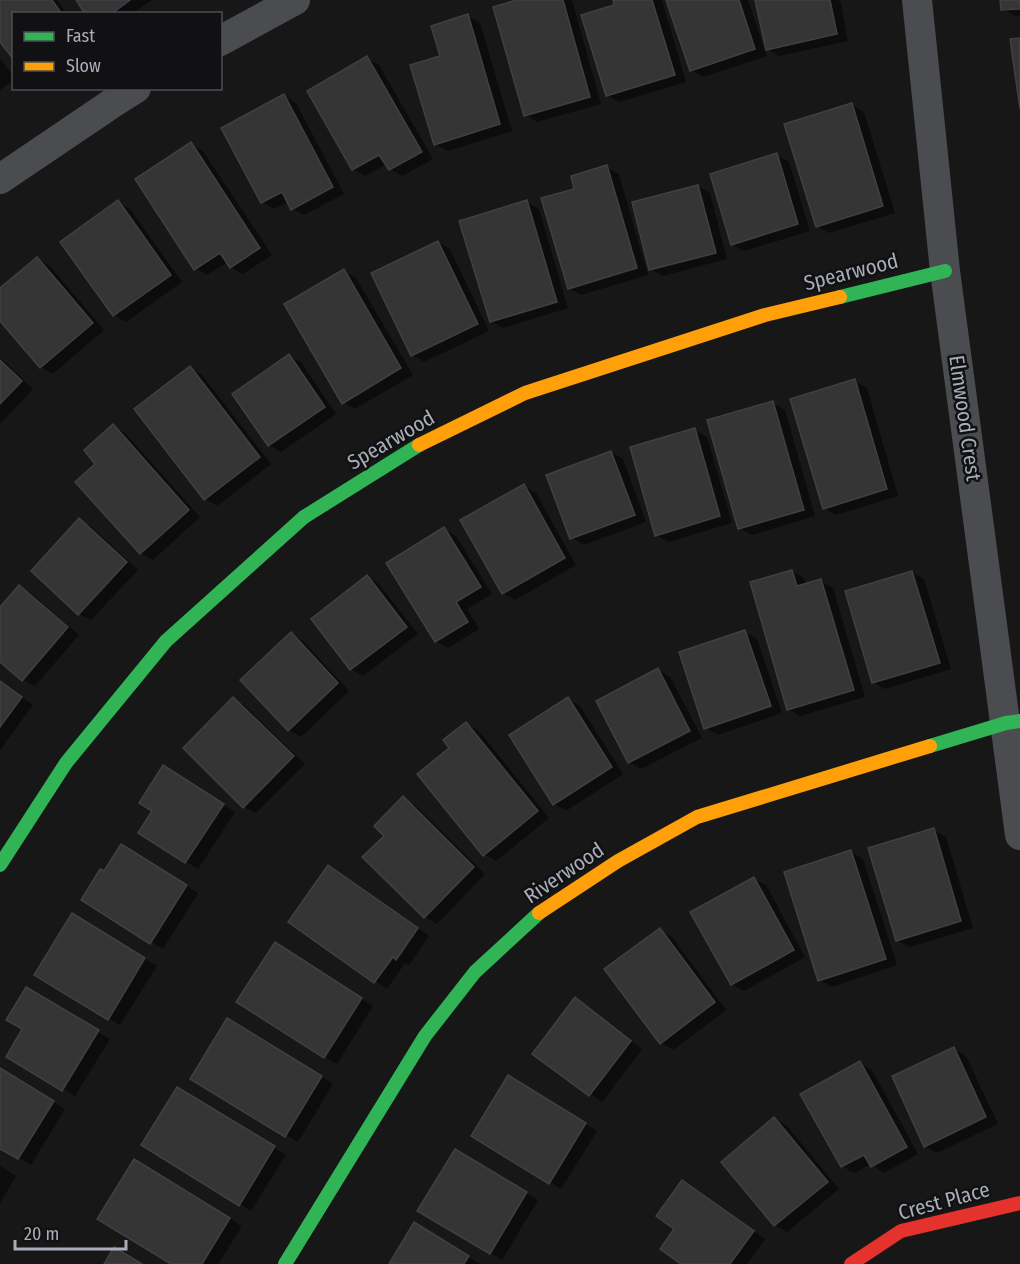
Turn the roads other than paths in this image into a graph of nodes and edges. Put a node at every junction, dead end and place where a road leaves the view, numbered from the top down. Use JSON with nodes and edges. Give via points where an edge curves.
{"nodes":[{"id":1,"x":295,"y":0,"type":"edge"},
{"id":2,"x":916,"y":0,"type":"edge"},
{"id":3,"x":222,"y":39,"type":"edge"},
{"id":4,"x":133,"y":90,"type":"edge"},
{"id":5,"x":0,"y":179,"type":"edge"},
{"id":6,"x":945,"y":271,"type":"junction"},
{"id":7,"x":1013,"y":722,"type":"edge"},
{"id":8,"x":1020,"y":835,"type":"edge"},
{"id":9,"x":0,"y":865,"type":"edge"},
{"id":10,"x":1020,"y":1203,"type":"edge"},
{"id":11,"x":285,"y":1264,"type":"edge"},
{"id":12,"x":851,"y":1264,"type":"edge"}],
"edges":[{"from":1,"to":3,"type":"street"},
{"from":2,"to":6,"type":"street","name":"Elmwood Crest"},
{"from":4,"to":5,"type":"street"},
{"from":6,"to":7,"type":"street","name":"Elmwood Crest"},
{"from":6,"to":9,"type":"street","name":"Spearwood","via":[[765,315],[525,393],[414,448],[304,517],[166,641],[66,763]]},
{"from":7,"to":8,"type":"street","name":"Elmwood Crest"},
{"from":7,"to":11,"type":"street","name":"Riverwood","via":[[697,818],[544,908],[475,972],[425,1036]]},
{"from":10,"to":12,"type":"street","name":"Crest Place","via":[[901,1231]]}]}
